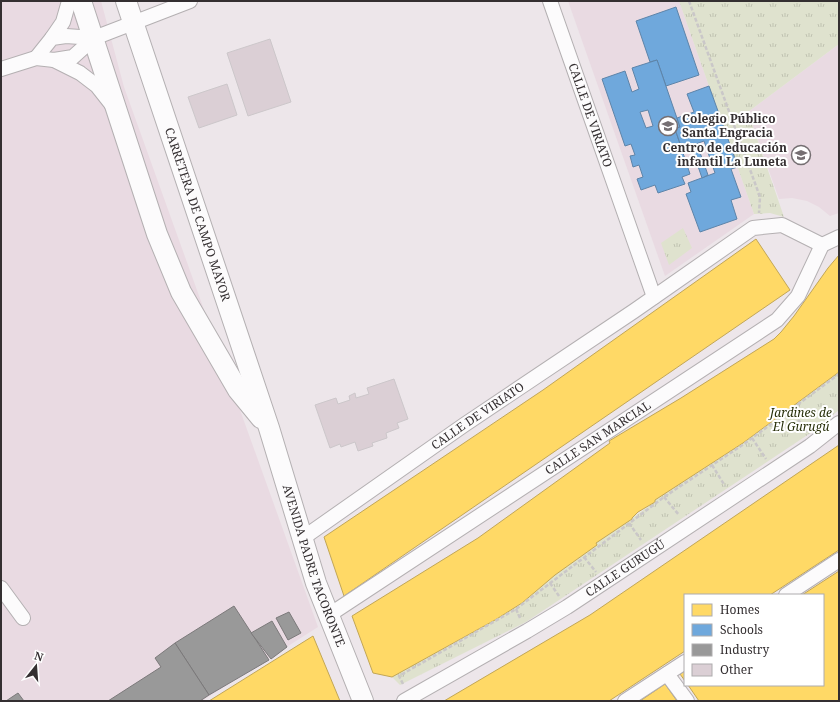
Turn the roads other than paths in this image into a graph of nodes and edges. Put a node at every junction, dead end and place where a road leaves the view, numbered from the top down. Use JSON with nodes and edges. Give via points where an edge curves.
{"nodes":[{"id":1,"x":69,"y":1,"type":"edge"},
{"id":2,"x":81,"y":1,"type":"edge"},
{"id":3,"x":126,"y":1,"type":"edge"},
{"id":4,"x":190,"y":1,"type":"edge"},
{"id":5,"x":550,"y":1,"type":"edge"},
{"id":6,"x":133,"y":22,"type":"junction"},
{"id":7,"x":52,"y":38,"type":"junction"},
{"id":8,"x":94,"y":38,"type":"junction"},
{"id":9,"x":36,"y":58,"type":"junction"},
{"id":10,"x":54,"y":60,"type":"junction"},
{"id":11,"x":1,"y":69,"type":"edge"},
{"id":12,"x":117,"y":111,"type":"junction"},
{"id":13,"x":839,"y":237,"type":"edge"},
{"id":14,"x":822,"y":244,"type":"junction"},
{"id":15,"x":654,"y":297,"type":"junction"},
{"id":16,"x":839,"y":423,"type":"edge"},
{"id":17,"x":269,"y":428,"type":"junction"},
{"id":18,"x":303,"y":538,"type":"junction"},
{"id":19,"x":839,"y":560,"type":"edge"},
{"id":20,"x":1,"y":588,"type":"edge"},
{"id":21,"x":788,"y":594,"type":"edge"},
{"id":22,"x":329,"y":615,"type":"junction"},
{"id":23,"x":23,"y":618,"type":"dead end"},
{"id":24,"x":684,"y":663,"type":"edge"},
{"id":25,"x":667,"y":674,"type":"junction"},
{"id":26,"x":406,"y":699,"type":"edge"},
{"id":27,"x":363,"y":701,"type":"edge"},
{"id":28,"x":624,"y":701,"type":"edge"},
{"id":29,"x":687,"y":701,"type":"edge"}],
"edges":[{"from":1,"to":7,"type":"street","via":[[63,22]]},
{"from":2,"to":8,"type":"main road"},
{"from":3,"to":6,"type":"main road","name":"CARRETERA DE CAMPO MAYOR"},
{"from":4,"to":6,"type":"street"},
{"from":5,"to":15,"type":"street","name":"CALLE DE VIRIATO"},
{"from":6,"to":8,"type":"street"},
{"from":6,"to":17,"type":"main road","name":"CARRETERA DE CAMPO MAYOR"},
{"from":7,"to":8,"type":"street"},
{"from":7,"to":9,"type":"street"},
{"from":8,"to":10,"type":"street","via":[[73,57]]},
{"from":8,"to":12,"type":"main road"},
{"from":9,"to":10,"type":"street"},
{"from":9,"to":11,"type":"street"},
{"from":10,"to":12,"type":"street","via":[[80,73],[96,86]]},
{"from":12,"to":17,"type":"main road","via":[[157,234],[181,292],[238,390]]},
{"from":13,"to":14,"type":"street"},
{"from":14,"to":15,"type":"street","name":"CALLE DE VIRIATO","via":[[782,225],[753,228]]},
{"from":14,"to":22,"type":"street","name":"CALLE SAN MARCIAL","via":[[798,296],[777,320]]},
{"from":15,"to":18,"type":"street","name":"CALLE DE VIRIATO","via":[[464,425]]},
{"from":16,"to":26,"type":"street","name":"CALLE GURUGÚ","via":[[810,446],[560,611]]},
{"from":17,"to":18,"type":"main road","name":"AVENIDA PADRE TACORONTE"},
{"from":18,"to":22,"type":"main road","name":"AVENIDA PADRE TACORONTE","via":[[316,583]]},
{"from":19,"to":21,"type":"street"},
{"from":20,"to":23,"type":"street"},
{"from":22,"to":27,"type":"main road","name":"AVENIDA PADRE TACORONTE"},
{"from":24,"to":25,"type":"street"},
{"from":25,"to":28,"type":"street"},
{"from":25,"to":29,"type":"street"}]}
